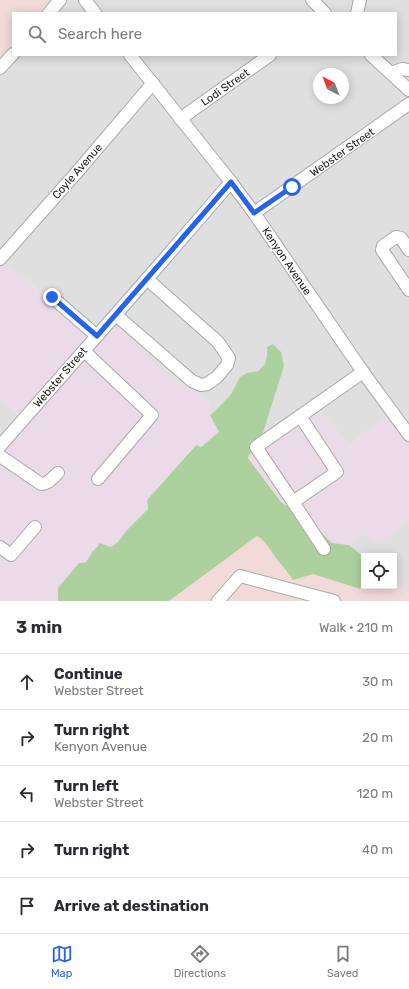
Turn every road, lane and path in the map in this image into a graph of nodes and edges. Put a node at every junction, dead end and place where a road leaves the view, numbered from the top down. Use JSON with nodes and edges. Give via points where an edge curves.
{"nodes":[{"id":1,"x":60,"y":0,"type":"edge"},
{"id":2,"x":85,"y":0,"type":"edge"},
{"id":3,"x":312,"y":0,"type":"edge"},
{"id":4,"x":360,"y":0,"type":"edge"},
{"id":5,"x":50,"y":12,"type":"edge"},
{"id":6,"x":95,"y":12,"type":"edge"},
{"id":7,"x":324,"y":12,"type":"edge"},
{"id":8,"x":358,"y":12,"type":"edge"},
{"id":9,"x":12,"y":55,"type":"edge"},
{"id":10,"x":131,"y":56,"type":"edge"},
{"id":11,"x":269,"y":56,"type":"edge"},
{"id":12,"x":372,"y":56,"type":"edge"},
{"id":13,"x":0,"y":68,"type":"edge"},
{"id":14,"x":409,"y":70,"type":"edge"},
{"id":15,"x":392,"y":73,"type":"junction"},
{"id":16,"x":153,"y":83,"type":"junction"},
{"id":17,"x":409,"y":90,"type":"edge"},
{"id":18,"x":409,"y":104,"type":"edge"},
{"id":19,"x":180,"y":118,"type":"junction"},
{"id":20,"x":231,"y":182,"type":"junction"},
{"id":21,"x":254,"y":213,"type":"junction"},
{"id":22,"x":409,"y":250,"type":"edge"},
{"id":23,"x":0,"y":259,"type":"edge"},
{"id":24,"x":147,"y":279,"type":"junction"},
{"id":25,"x":409,"y":290,"type":"edge"},
{"id":26,"x":52,"y":297,"type":"dead end"},
{"id":27,"x":116,"y":315,"type":"junction"},
{"id":28,"x":97,"y":336,"type":"junction"},
{"id":29,"x":84,"y":351,"type":"junction"},
{"id":30,"x":363,"y":372,"type":"junction"},
{"id":31,"x":300,"y":416,"type":"junction"},
{"id":32,"x":408,"y":427,"type":"edge"},
{"id":33,"x":0,"y":446,"type":"edge"},
{"id":34,"x":0,"y":456,"type":"edge"},
{"id":35,"x":58,"y":473,"type":"dead end"},
{"id":36,"x":98,"y":479,"type":"dead end"},
{"id":37,"x":293,"y":502,"type":"junction"},
{"id":38,"x":35,"y":527,"type":"dead end"},
{"id":39,"x":0,"y":547,"type":"edge"},
{"id":40,"x":324,"y":549,"type":"dead end"},
{"id":41,"x":218,"y":601,"type":"edge"},
{"id":42,"x":334,"y":601,"type":"edge"}],
"edges":[{"from":1,"to":5,"type":"street"},
{"from":2,"to":6,"type":"street"},
{"from":3,"to":7,"type":"street"},
{"from":4,"to":8,"type":"street"},
{"from":9,"to":13,"type":"street"},
{"from":10,"to":16,"type":"street","name":"Kenyon Avenue"},
{"from":11,"to":19,"type":"street","name":"Lodi Street"},
{"from":12,"to":15,"type":"street"},
{"from":14,"to":15,"type":"street","via":[[402,69]]},
{"from":15,"to":17,"type":"street"},
{"from":16,"to":19,"type":"street","name":"Kenyon Avenue"},
{"from":16,"to":23,"type":"street","name":"Coyle Avenue"},
{"from":18,"to":21,"type":"street","name":"Webster Street"},
{"from":19,"to":20,"type":"street","name":"Kenyon Avenue"},
{"from":20,"to":21,"type":"street","name":"Kenyon Avenue"},
{"from":20,"to":24,"type":"street","name":"Webster Street"},
{"from":21,"to":30,"type":"street","name":"Kenyon Avenue"},
{"from":22,"to":25,"type":"street","via":[[401,238],[396,237],[383,246],[382,250]]},
{"from":24,"to":27,"type":"street","name":"Webster Street"},
{"from":24,"to":27,"type":"street","via":[[218,342],[229,358],[227,365],[212,380],[200,385],[192,381]]},
{"from":26,"to":28,"type":"street"},
{"from":27,"to":28,"type":"street","name":"Webster Street"},
{"from":28,"to":29,"type":"street","name":"Webster Street"},
{"from":29,"to":33,"type":"street","name":"Webster Street"},
{"from":29,"to":36,"type":"street","via":[[152,415]]},
{"from":30,"to":31,"type":"street"},
{"from":30,"to":32,"type":"street","name":"Kenyon Avenue"},
{"from":31,"to":37,"type":"street","via":[[256,447]]},
{"from":31,"to":37,"type":"street","via":[[337,472]]},
{"from":34,"to":35,"type":"street","via":[[41,484],[45,484]]},
{"from":37,"to":40,"type":"street"},
{"from":38,"to":39,"type":"street","via":[[11,555]]},
{"from":41,"to":42,"type":"street","via":[[240,576]]}]}
